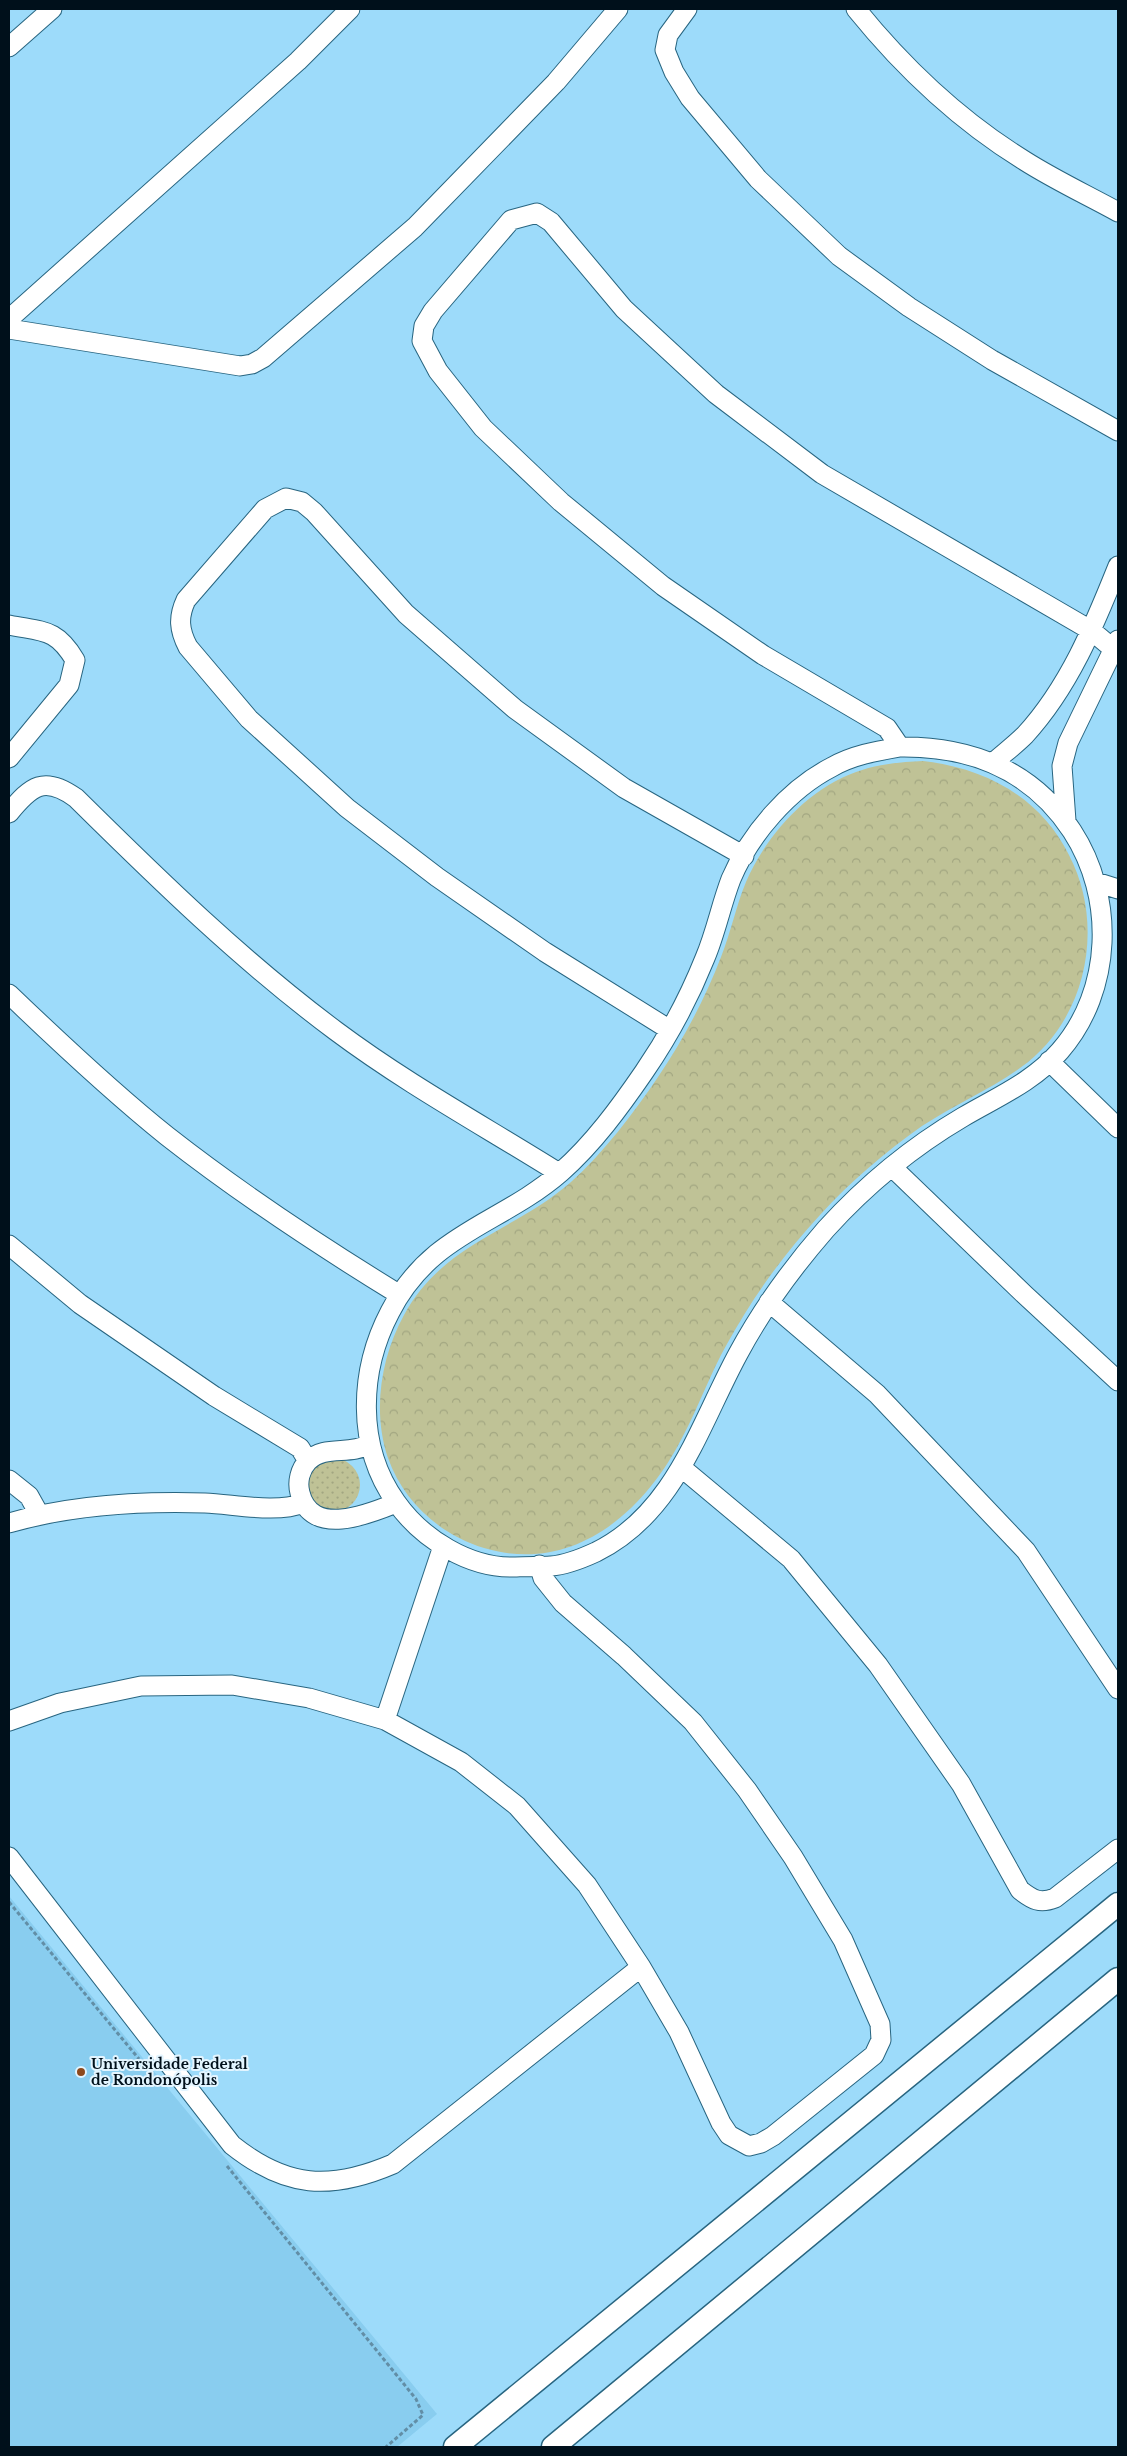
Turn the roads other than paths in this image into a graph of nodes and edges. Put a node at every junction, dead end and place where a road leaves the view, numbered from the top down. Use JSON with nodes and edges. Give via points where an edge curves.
{"nodes":[{"id":1,"x":52,"y":9,"type":"edge"},
{"id":2,"x":350,"y":9,"type":"edge"},
{"id":3,"x":618,"y":9,"type":"edge"},
{"id":4,"x":686,"y":9,"type":"edge"},
{"id":5,"x":856,"y":9,"type":"edge"},
{"id":6,"x":9,"y":47,"type":"edge"},
{"id":7,"x":1118,"y":212,"type":"edge"},
{"id":8,"x":9,"y":319,"type":"edge"},
{"id":9,"x":9,"y":329,"type":"edge"},
{"id":10,"x":1118,"y":431,"type":"edge"},
{"id":11,"x":1118,"y":566,"type":"edge"},
{"id":12,"x":9,"y":625,"type":"edge"},
{"id":13,"x":1092,"y":631,"type":"junction"},
{"id":14,"x":1117,"y":647,"type":"edge"},
{"id":15,"x":900,"y":748,"type":"junction"},
{"id":16,"x":9,"y":758,"type":"edge"},
{"id":17,"x":993,"y":763,"type":"junction"},
{"id":18,"x":9,"y":813,"type":"edge"},
{"id":19,"x":1066,"y":821,"type":"junction"},
{"id":20,"x":744,"y":856,"type":"junction"},
{"id":21,"x":1096,"y":882,"type":"junction"},
{"id":22,"x":1118,"y":889,"type":"edge"},
{"id":23,"x":9,"y":994,"type":"edge"},
{"id":24,"x":670,"y":1030,"type":"junction"},
{"id":25,"x":1050,"y":1061,"type":"junction"},
{"id":26,"x":1118,"y":1128,"type":"edge"},
{"id":27,"x":892,"y":1167,"type":"junction"},
{"id":28,"x":559,"y":1173,"type":"junction"},
{"id":29,"x":9,"y":1245,"type":"edge"},
{"id":30,"x":400,"y":1294,"type":"junction"},
{"id":31,"x":769,"y":1302,"type":"junction"},
{"id":32,"x":1118,"y":1380,"type":"edge"},
{"id":33,"x":369,"y":1444,"type":"junction"},
{"id":34,"x":308,"y":1461,"type":"junction"},
{"id":35,"x":682,"y":1468,"type":"junction"},
{"id":36,"x":9,"y":1480,"type":"edge"},
{"id":37,"x":303,"y":1503,"type":"junction"},
{"id":38,"x":396,"y":1503,"type":"junction"},
{"id":39,"x":39,"y":1514,"type":"junction"},
{"id":40,"x":9,"y":1523,"type":"edge"},
{"id":41,"x":443,"y":1546,"type":"junction"},
{"id":42,"x":539,"y":1565,"type":"junction"},
{"id":43,"x":1118,"y":1690,"type":"edge"},
{"id":44,"x":385,"y":1720,"type":"junction"},
{"id":45,"x":9,"y":1721,"type":"edge"},
{"id":46,"x":1118,"y":1849,"type":"edge"},
{"id":47,"x":9,"y":1857,"type":"edge"},
{"id":48,"x":1118,"y":1904,"type":"edge"},
{"id":49,"x":641,"y":1967,"type":"junction"},
{"id":50,"x":1118,"y":1979,"type":"edge"},
{"id":51,"x":455,"y":2447,"type":"edge"},
{"id":52,"x":553,"y":2447,"type":"edge"}],
"edges":[{"from":1,"to":6,"type":"street"},
{"from":2,"to":8,"type":"street","via":[[298,61]]},
{"from":3,"to":9,"type":"street","via":[[556,82],[415,227],[252,364],[240,366]]},
{"from":4,"to":10,"type":"street","via":[[668,35],[666,50],[674,72],[690,98],[758,179],[839,256],[909,307],[992,360]]},
{"from":5,"to":7,"type":"street","via":[[884,44],[954,110],[1024,161]]},
{"from":11,"to":13,"type":"street"},
{"from":12,"to":16,"type":"street","via":[[53,633],[75,660],[70,685]]},
{"from":13,"to":14,"type":"street"},
{"from":13,"to":15,"type":"street","via":[[822,474],[716,394],[667,349],[624,309],[551,222],[537,213],[511,220],[424,326],[422,341],[438,371],[483,428],[561,502],[656,580],[763,655],[887,728]]},
{"from":13,"to":17,"type":"street","via":[[1054,698],[1023,737]]},
{"from":14,"to":19,"type":"street","via":[[1068,744],[1062,766]]},
{"from":15,"to":17,"type":"street","via":[[948,749]]},
{"from":15,"to":20,"type":"street","via":[[853,758],[831,767],[798,791],[767,821]]},
{"from":17,"to":19,"type":"street","via":[[1034,788]]},
{"from":18,"to":28,"type":"street","via":[[34,788],[46,784],[63,788],[182,902],[336,1031],[421,1091]]},
{"from":19,"to":21,"type":"street","via":[[1088,860]]},
{"from":20,"to":24,"type":"street","via":[[732,879],[705,958]]},
{"from":20,"to":24,"type":"street","via":[[624,788],[515,709],[406,614],[302,502],[286,498],[265,509],[186,600],[181,610],[181,634],[188,647],[249,719],[348,808],[438,877],[545,952]]},
{"from":21,"to":22,"type":"street"},
{"from":21,"to":25,"type":"street","via":[[1103,927],[1098,972],[1084,1015]]},
{"from":23,"to":30,"type":"street","via":[[167,1136],[292,1228]]},
{"from":24,"to":28,"type":"street","via":[[631,1091]]},
{"from":25,"to":26,"type":"street"},
{"from":25,"to":27,"type":"street","via":[[1031,1078],[960,1118]]},
{"from":27,"to":31,"type":"street","via":[[830,1225]]},
{"from":27,"to":32,"type":"street"},
{"from":28,"to":30,"type":"street","via":[[516,1203],[451,1240],[418,1270]]},
{"from":29,"to":34,"type":"street","via":[[80,1304],[214,1396],[300,1448]]},
{"from":30,"to":33,"type":"street","via":[[381,1329],[368,1377]]},
{"from":31,"to":35,"type":"street","via":[[737,1356]]},
{"from":31,"to":43,"type":"street","via":[[877,1394],[1026,1551]]},
{"from":33,"to":34,"type":"street","via":[[352,1451],[328,1451]]},
{"from":33,"to":38,"type":"street","via":[[378,1471]]},
{"from":34,"to":37,"type":"street","via":[[299,1481]]},
{"from":35,"to":42,"type":"street","via":[[648,1512],[610,1544],[570,1562],[548,1567]]},
{"from":35,"to":46,"type":"street","via":[[791,1559],[878,1665],[961,1784],[1020,1890],[1033,1900],[1044,1902],[1055,1898]]},
{"from":36,"to":39,"type":"street","via":[[29,1496]]},
{"from":37,"to":38,"type":"street","via":[[320,1517],[330,1519],[350,1519]]},
{"from":37,"to":39,"type":"street","via":[[294,1507],[133,1504]]},
{"from":38,"to":41,"type":"street","via":[[420,1529]]},
{"from":39,"to":40,"type":"street"},
{"from":41,"to":42,"type":"street","via":[[463,1556],[498,1566]]},
{"from":41,"to":44,"type":"street"},
{"from":42,"to":49,"type":"street","via":[[543,1578],[563,1603],[693,1722],[747,1790],[793,1857],[843,1940],[880,2024],[881,2040],[874,2055],[774,2136],[749,2146],[729,2135],[721,2123],[679,2032]]},
{"from":44,"to":45,"type":"street","via":[[309,1698],[232,1685],[141,1686],[60,1703]]},
{"from":44,"to":49,"type":"street","via":[[461,1762],[517,1806],[587,1885]]},
{"from":47,"to":49,"type":"street","via":[[232,2145],[272,2172],[309,2182],[336,2182],[365,2176],[393,2164]]},
{"from":48,"to":51,"type":"street"},
{"from":50,"to":52,"type":"street"}]}
